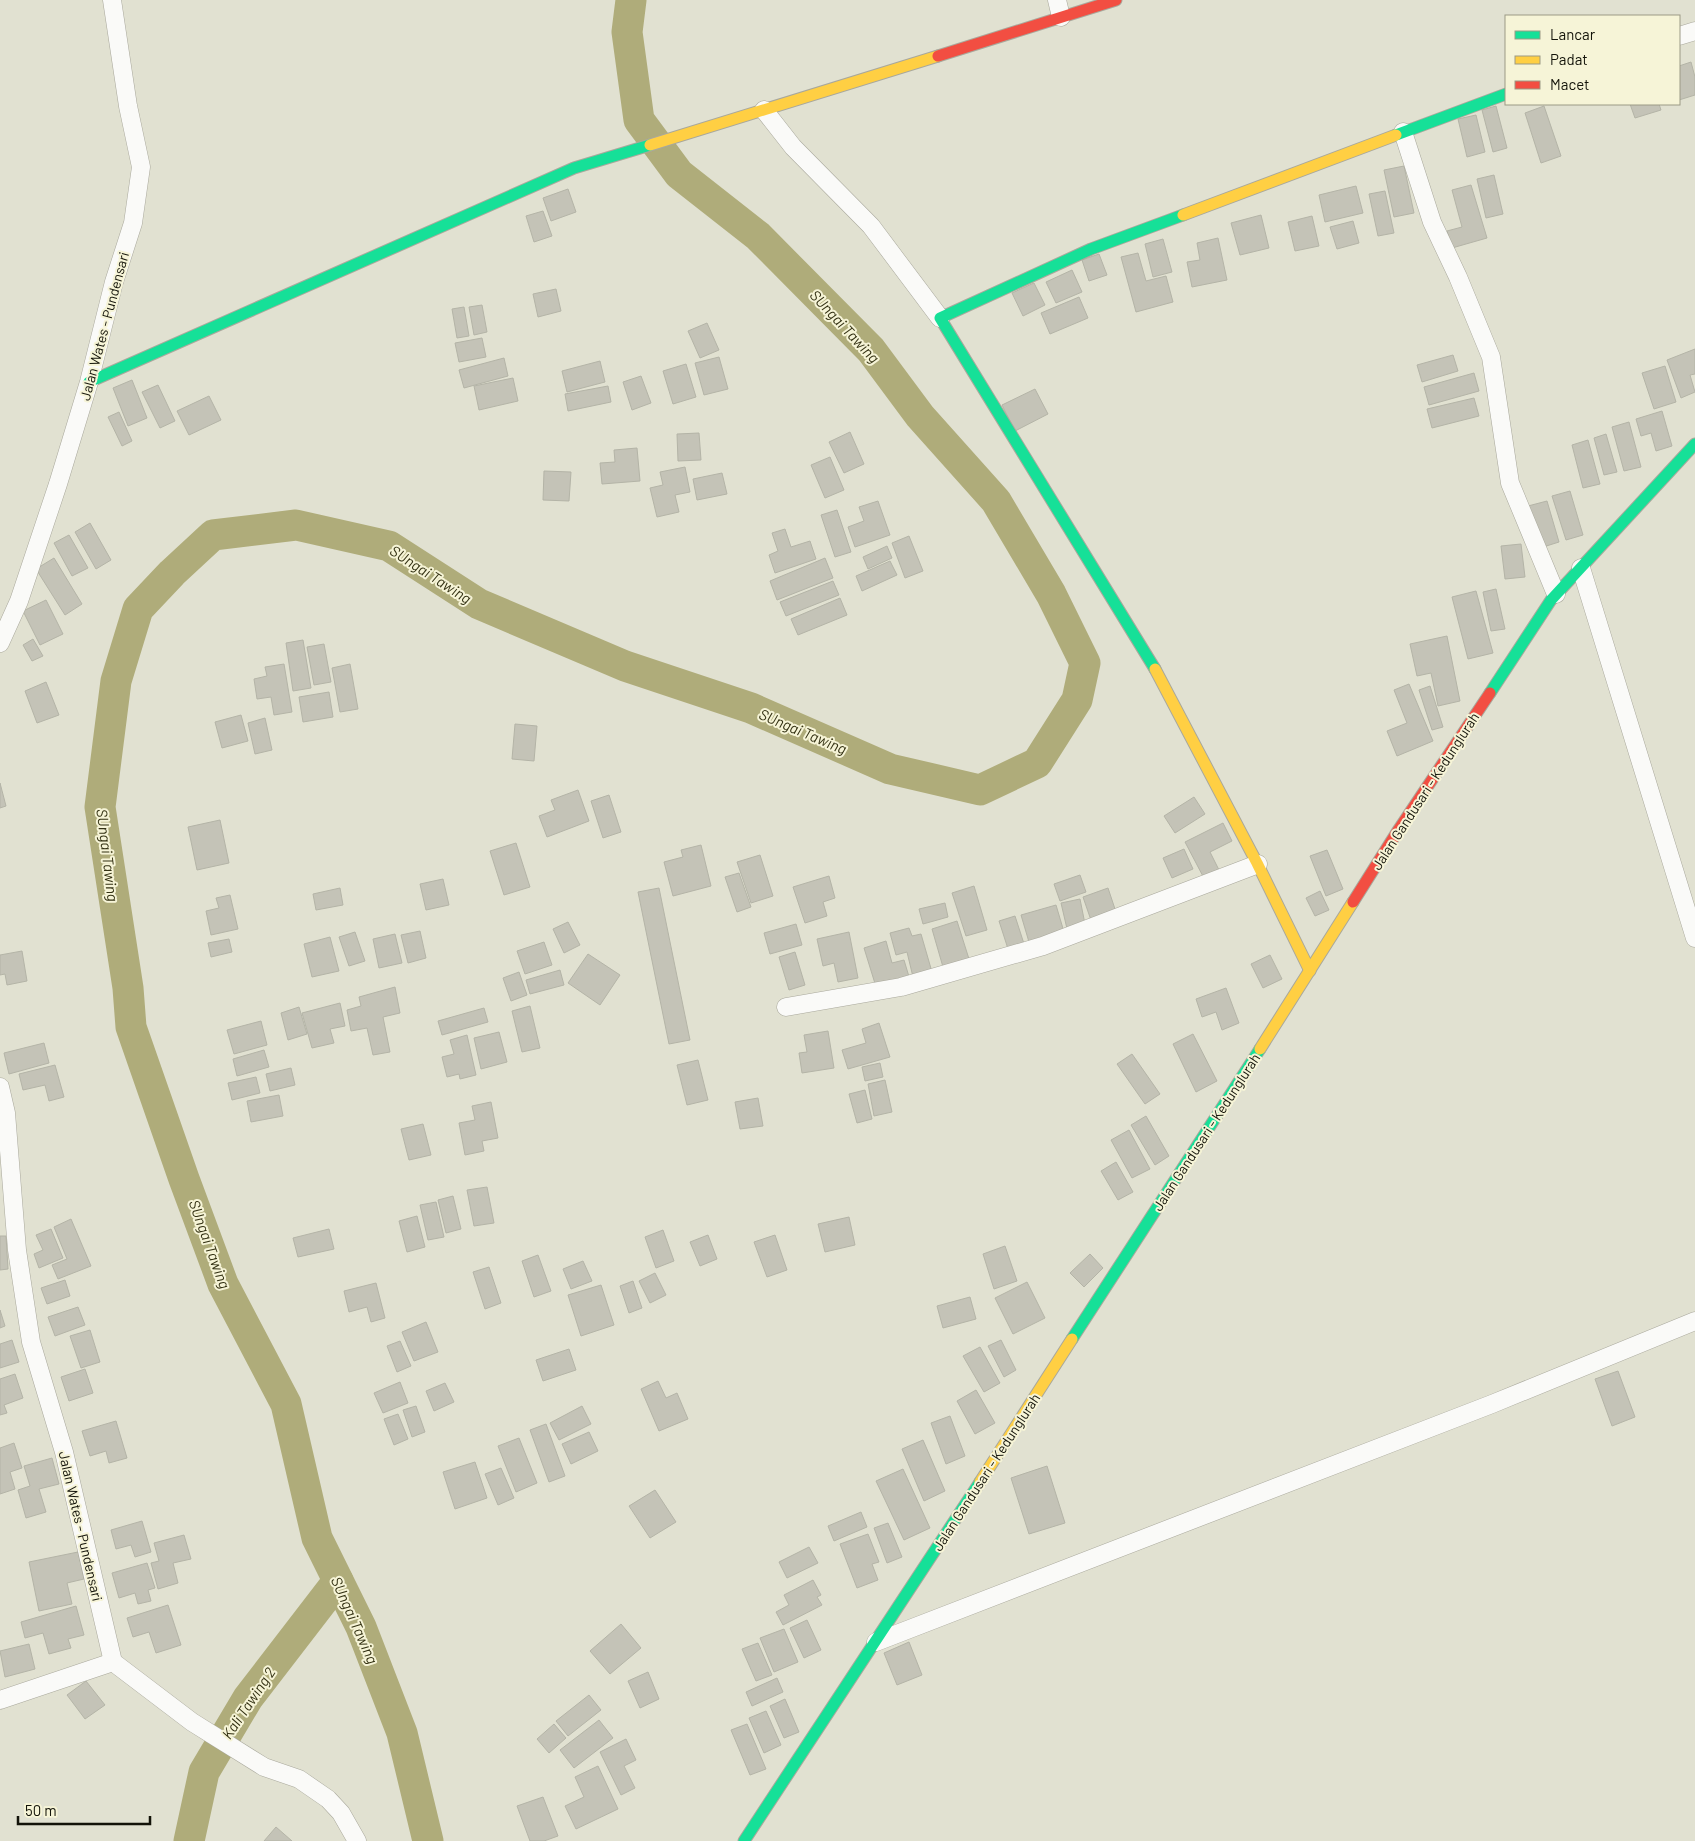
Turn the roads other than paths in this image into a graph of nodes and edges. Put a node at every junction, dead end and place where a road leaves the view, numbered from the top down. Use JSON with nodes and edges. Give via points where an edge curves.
{"nodes":[{"id":1,"x":112,"y":0,"type":"edge"},
{"id":2,"x":1057,"y":0,"type":"edge"},
{"id":3,"x":1116,"y":0,"type":"edge"},
{"id":4,"x":1061,"y":17,"type":"junction"},
{"id":5,"x":1695,"y":30,"type":"edge"},
{"id":6,"x":1680,"y":36,"type":"edge"},
{"id":7,"x":1505,"y":94,"type":"edge"},
{"id":8,"x":764,"y":110,"type":"junction"},
{"id":9,"x":1403,"y":132,"type":"junction"},
{"id":10,"x":940,"y":318,"type":"junction"},
{"id":11,"x":89,"y":382,"type":"junction"},
{"id":12,"x":1695,"y":444,"type":"edge"},
{"id":13,"x":1581,"y":568,"type":"junction"},
{"id":14,"x":1556,"y":594,"type":"junction"},
{"id":15,"x":0,"y":642,"type":"edge"},
{"id":16,"x":1258,"y":864,"type":"junction"},
{"id":17,"x":1695,"y":938,"type":"edge"},
{"id":18,"x":1310,"y":972,"type":"junction"},
{"id":19,"x":786,"y":1007,"type":"dead end"},
{"id":20,"x":0,"y":1087,"type":"edge"},
{"id":21,"x":1695,"y":1321,"type":"edge"},
{"id":22,"x":876,"y":1642,"type":"junction"},
{"id":23,"x":114,"y":1662,"type":"junction"},
{"id":24,"x":0,"y":1700,"type":"edge"},
{"id":25,"x":357,"y":1841,"type":"edge"},
{"id":26,"x":744,"y":1841,"type":"edge"}],
"edges":[{"from":1,"to":11,"type":"street","name":"Jalan Wates - Pundensari","via":[[141,167],[133,223],[114,282]]},
{"from":2,"to":4,"type":"street"},
{"from":3,"to":4,"type":"street"},
{"from":4,"to":8,"type":"street"},
{"from":5,"to":6,"type":"street"},
{"from":7,"to":9,"type":"street"},
{"from":8,"to":10,"type":"street","via":[[793,147],[871,226]]},
{"from":8,"to":11,"type":"street","via":[[574,168]]},
{"from":9,"to":10,"type":"street","via":[[1091,249]]},
{"from":9,"to":14,"type":"street","via":[[1432,222],[1491,357],[1510,484]]},
{"from":10,"to":16,"type":"street","via":[[1156,671]]},
{"from":11,"to":15,"type":"street","name":"Jalan Wates - Pundensari","via":[[19,602]]},
{"from":12,"to":13,"type":"street","name":"Jalan Gandusari - Kedunglurah"},
{"from":13,"to":14,"type":"street","name":"Jalan Gandusari - Kedunglurah"},
{"from":13,"to":17,"type":"street"},
{"from":14,"to":18,"type":"street","name":"Jalan Gandusari - Kedunglurah","via":[[1399,829]]},
{"from":16,"to":18,"type":"street"},
{"from":16,"to":19,"type":"street","via":[[1043,946],[901,987]]},
{"from":18,"to":22,"type":"street","name":"Jalan Gandusari - Kedunglurah"},
{"from":20,"to":23,"type":"street","name":"Jalan Wates - Pundensari","via":[[6,1113],[17,1250],[31,1342],[64,1452]]},
{"from":21,"to":22,"type":"street","via":[[1492,1404]]},
{"from":22,"to":26,"type":"street","name":"Jalan Gandusari - Kedunglurah"},
{"from":23,"to":24,"type":"street"},
{"from":23,"to":25,"type":"street","via":[[192,1722],[264,1767],[299,1779],[328,1799],[341,1813]]}]}
